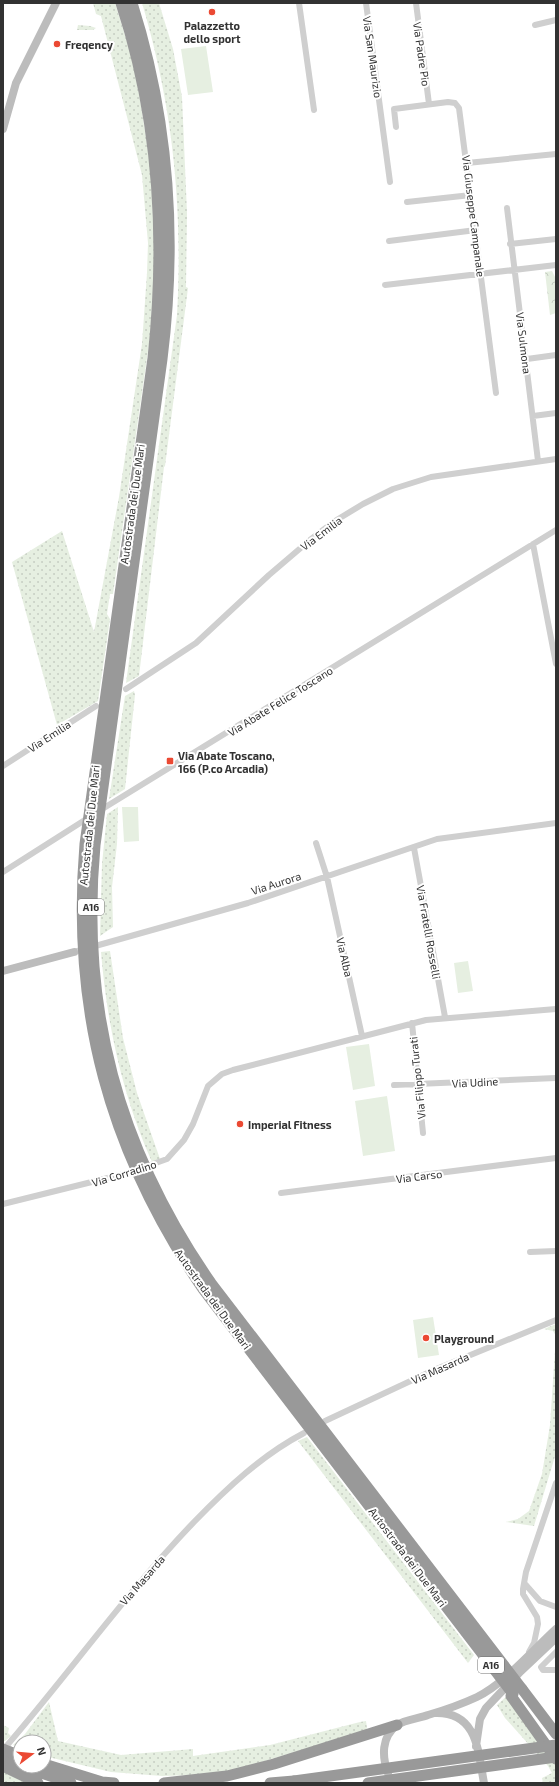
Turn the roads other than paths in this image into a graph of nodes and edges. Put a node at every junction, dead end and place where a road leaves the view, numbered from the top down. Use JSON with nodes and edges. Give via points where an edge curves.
{"nodes":[{"id":1,"x":56,"y":3,"type":"edge"},
{"id":2,"x":121,"y":3,"type":"edge"},
{"id":3,"x":132,"y":3,"type":"edge"},
{"id":4,"x":299,"y":3,"type":"edge"},
{"id":5,"x":366,"y":3,"type":"edge"},
{"id":6,"x":416,"y":3,"type":"edge"},
{"id":7,"x":556,"y":20,"type":"edge"},
{"id":8,"x":535,"y":25,"type":"dead end"},
{"id":9,"x":429,"y":104,"type":"junction"},
{"id":10,"x":394,"y":109,"type":"junction"},
{"id":11,"x":314,"y":110,"type":"dead end"},
{"id":12,"x":380,"y":111,"type":"junction"},
{"id":13,"x":396,"y":127,"type":"dead end"},
{"id":14,"x":3,"y":129,"type":"edge"},
{"id":15,"x":556,"y":154,"type":"edge"},
{"id":16,"x":467,"y":163,"type":"junction"},
{"id":17,"x":390,"y":182,"type":"dead end"},
{"id":18,"x":471,"y":195,"type":"junction"},
{"id":19,"x":407,"y":202,"type":"dead end"},
{"id":20,"x":507,"y":208,"type":"dead end"},
{"id":21,"x":476,"y":230,"type":"junction"},
{"id":22,"x":556,"y":239,"type":"edge"},
{"id":23,"x":389,"y":241,"type":"dead end"},
{"id":24,"x":510,"y":244,"type":"junction"},
{"id":25,"x":556,"y":265,"type":"edge"},
{"id":26,"x":514,"y":270,"type":"junction"},
{"id":27,"x":481,"y":273,"type":"junction"},
{"id":28,"x":385,"y":285,"type":"dead end"},
{"id":29,"x":556,"y":355,"type":"edge"},
{"id":30,"x":526,"y":359,"type":"junction"},
{"id":31,"x":496,"y":393,"type":"dead end"},
{"id":32,"x":556,"y":413,"type":"edge"},
{"id":33,"x":533,"y":416,"type":"junction"},
{"id":34,"x":556,"y":459,"type":"edge"},
{"id":35,"x":538,"y":461,"type":"junction"},
{"id":36,"x":556,"y":530,"type":"edge"},
{"id":37,"x":533,"y":544,"type":"junction"},
{"id":38,"x":556,"y":664,"type":"edge"},
{"id":39,"x":126,"y":689,"type":"dead end"},
{"id":40,"x":96,"y":706,"type":"dead end"},
{"id":41,"x":3,"y":766,"type":"edge"},
{"id":42,"x":556,"y":823,"type":"edge"},
{"id":43,"x":316,"y":843,"type":"dead end"},
{"id":44,"x":414,"y":848,"type":"junction"},
{"id":45,"x":3,"y":872,"type":"edge"},
{"id":46,"x":327,"y":877,"type":"junction"},
{"id":47,"x":74,"y":952,"type":"joint"},
{"id":48,"x":3,"y":971,"type":"edge"},
{"id":49,"x":556,"y":1009,"type":"edge"},
{"id":50,"x":445,"y":1017,"type":"junction"},
{"id":51,"x":412,"y":1023,"type":"junction"},
{"id":52,"x":362,"y":1036,"type":"junction"},
{"id":53,"x":556,"y":1078,"type":"edge"},
{"id":54,"x":394,"y":1085,"type":"dead end"},
{"id":55,"x":418,"y":1085,"type":"junction"},
{"id":56,"x":423,"y":1134,"type":"dead end"},
{"id":57,"x":556,"y":1158,"type":"edge"},
{"id":58,"x":281,"y":1193,"type":"dead end"},
{"id":59,"x":3,"y":1204,"type":"edge"},
{"id":60,"x":556,"y":1250,"type":"edge"},
{"id":61,"x":530,"y":1252,"type":"dead end"},
{"id":62,"x":556,"y":1320,"type":"edge"},
{"id":63,"x":325,"y":1421,"type":"dead end"},
{"id":64,"x":304,"y":1433,"type":"dead end"},
{"id":65,"x":556,"y":1483,"type":"edge"},
{"id":66,"x":525,"y":1584,"type":"junction"},
{"id":67,"x":556,"y":1607,"type":"edge"},
{"id":68,"x":556,"y":1630,"type":"edge"},
{"id":69,"x":556,"y":1638,"type":"edge"},
{"id":70,"x":556,"y":1652,"type":"edge"},
{"id":71,"x":528,"y":1655,"type":"junction"},
{"id":72,"x":556,"y":1670,"type":"edge"},
{"id":73,"x":517,"y":1692,"type":"junction"},
{"id":74,"x":434,"y":1713,"type":"junction"},
{"id":75,"x":397,"y":1725,"type":"junction"},
{"id":76,"x":556,"y":1726,"type":"edge"},
{"id":77,"x":556,"y":1734,"type":"edge"},
{"id":78,"x":556,"y":1745,"type":"edge"},
{"id":79,"x":476,"y":1746,"type":"junction"},
{"id":80,"x":556,"y":1749,"type":"edge"},
{"id":81,"x":8,"y":1754,"type":"edge"},
{"id":82,"x":556,"y":1758,"type":"edge"},
{"id":83,"x":3,"y":1766,"type":"edge"},
{"id":84,"x":52,"y":1766,"type":"edge"},
{"id":85,"x":38,"y":1783,"type":"edge"},
{"id":86,"x":72,"y":1783,"type":"edge"},
{"id":87,"x":114,"y":1783,"type":"edge"},
{"id":88,"x":164,"y":1783,"type":"edge"},
{"id":89,"x":270,"y":1783,"type":"edge"},
{"id":90,"x":368,"y":1783,"type":"edge"},
{"id":91,"x":392,"y":1783,"type":"edge"},
{"id":92,"x":484,"y":1783,"type":"edge"}],
"edges":[{"from":1,"to":14,"type":"street","via":[[16,84]]},
{"from":2,"to":73,"type":"highway","name":"Autostrada dei Due Mari","number":"A16","bridge":true,"via":[[137,55],[152,132],[159,206],[160,282],[153,358],[84,852],[83,961],[93,1039],[126,1150],[160,1222],[180,1256],[469,1637],[473,1647]]},
{"from":3,"to":73,"type":"highway","name":"Autostrada dei Due Mari","number":"A16","bridge":true,"via":[[146,53],[162,130],[169,206],[169,283],[161,367],[92,868],[92,960],[103,1037],[120,1104],[136,1146],[154,1190],[188,1251],[485,1641]]},
{"from":4,"to":11,"type":"street"},
{"from":5,"to":12,"type":"street","name":"Via San Maurizio"},
{"from":6,"to":9,"type":"street","name":"Via Padre Pio"},
{"from":7,"to":8,"type":"street"},
{"from":9,"to":10,"type":"street","name":"Via Giuseppe Campanale"},
{"from":9,"to":16,"type":"street","name":"Via Giuseppe Campanale","via":[[455,103],[459,108]]},
{"from":10,"to":12,"type":"street","name":"Via Giuseppe Campanale"},
{"from":10,"to":13,"type":"street"},
{"from":12,"to":17,"type":"street","name":"Via San Maurizio"},
{"from":15,"to":16,"type":"street"},
{"from":16,"to":18,"type":"street","name":"Via Giuseppe Campanale"},
{"from":18,"to":19,"type":"street"},
{"from":18,"to":21,"type":"street","name":"Via Giuseppe Campanale"},
{"from":20,"to":24,"type":"street","name":"Via Sulmona"},
{"from":21,"to":23,"type":"street"},
{"from":21,"to":27,"type":"street","name":"Via Giuseppe Campanale"},
{"from":22,"to":24,"type":"street"},
{"from":24,"to":26,"type":"street","name":"Via Sulmona"},
{"from":25,"to":26,"type":"street"},
{"from":26,"to":27,"type":"street"},
{"from":26,"to":30,"type":"street","name":"Via Sulmona"},
{"from":27,"to":28,"type":"street"},
{"from":27,"to":31,"type":"street","name":"Via Giuseppe Campanale"},
{"from":29,"to":30,"type":"street"},
{"from":30,"to":33,"type":"street","name":"Via Sulmona"},
{"from":32,"to":33,"type":"street"},
{"from":33,"to":35,"type":"street","name":"Via Sulmona"},
{"from":34,"to":35,"type":"street","name":"Via Emilia"},
{"from":35,"to":39,"type":"street","name":"Via Emilia","via":[[431,477],[394,489],[363,504],[310,540],[196,643]]},
{"from":36,"to":37,"type":"street","name":"Via Abate Felice Toscano"},
{"from":37,"to":38,"type":"street"},
{"from":37,"to":45,"type":"street","name":"Via Abate Felice Toscano"},
{"from":40,"to":41,"type":"street","name":"Via Emilia"},
{"from":42,"to":44,"type":"street","name":"Via Aurora","via":[[448,837]]},
{"from":43,"to":46,"type":"street","name":"Via Alba"},
{"from":44,"to":46,"type":"street","name":"Via Aurora"},
{"from":44,"to":50,"type":"street","name":"Via Fratelli Rosselli"},
{"from":46,"to":47,"type":"street","name":"Via Aurora","via":[[248,904]]},
{"from":46,"to":52,"type":"street","name":"Via Alba"},
{"from":47,"to":48,"type":"street","name":"Via Aurora"},
{"from":49,"to":50,"type":"street","name":"Via Corradino"},
{"from":50,"to":51,"type":"street","name":"Via Corradino"},
{"from":51,"to":52,"type":"street","name":"Via Corradino"},
{"from":51,"to":55,"type":"street","name":"Via Filippo Turati"},
{"from":52,"to":59,"type":"street","name":"Via Corradino","via":[[222,1074],[208,1086],[184,1140],[167,1159],[128,1173]]},
{"from":53,"to":55,"type":"street","name":"Via Udine"},
{"from":54,"to":55,"type":"street","name":"Via Udine"},
{"from":55,"to":56,"type":"street","name":"Via Filippo Turati"},
{"from":57,"to":58,"type":"street","name":"Via Carso"},
{"from":60,"to":61,"type":"street"},
{"from":62,"to":63,"type":"street","name":"Via Masarda","via":[[434,1370]]},
{"from":64,"to":81,"type":"street","name":"Via Masarda","via":[[260,1461],[217,1498],[168,1550],[132,1590]]},
{"from":65,"to":66,"type":"street","via":[[526,1572]]},
{"from":66,"to":67,"type":"street","via":[[540,1601]]},
{"from":66,"to":71,"type":"street","via":[[523,1594],[537,1617],[538,1624],[534,1643]]},
{"from":68,"to":71,"type":"street"},
{"from":69,"to":79,"type":"street","via":[[486,1708],[480,1719]]},
{"from":70,"to":72,"type":"street","via":[[542,1667],[547,1671]]},
{"from":71,"to":74,"type":"street","via":[[492,1688]]},
{"from":73,"to":76,"type":"highway"},
{"from":73,"to":77,"type":"highway","name":"Autostrada dei Due Mari","number":"A16"},
{"from":73,"to":80,"type":"highway","name":"Autostrada dei Due Mari","number":"A16"},
{"from":73,"to":82,"type":"highway"},
{"from":74,"to":75,"type":"street"},
{"from":74,"to":79,"type":"street","via":[[444,1713],[461,1719],[471,1729]]},
{"from":75,"to":88,"type":"highway","via":[[274,1764],[227,1776]]},
{"from":75,"to":91,"type":"street","via":[[384,1746],[384,1760]]},
{"from":78,"to":89,"type":"highway","bridge":true},
{"from":79,"to":92,"type":"street"},
{"from":81,"to":86,"type":"highway"},
{"from":82,"to":90,"type":"highway","bridge":true},
{"from":83,"to":85,"type":"highway"},
{"from":84,"to":87,"type":"highway","via":[[102,1782]]}]}
